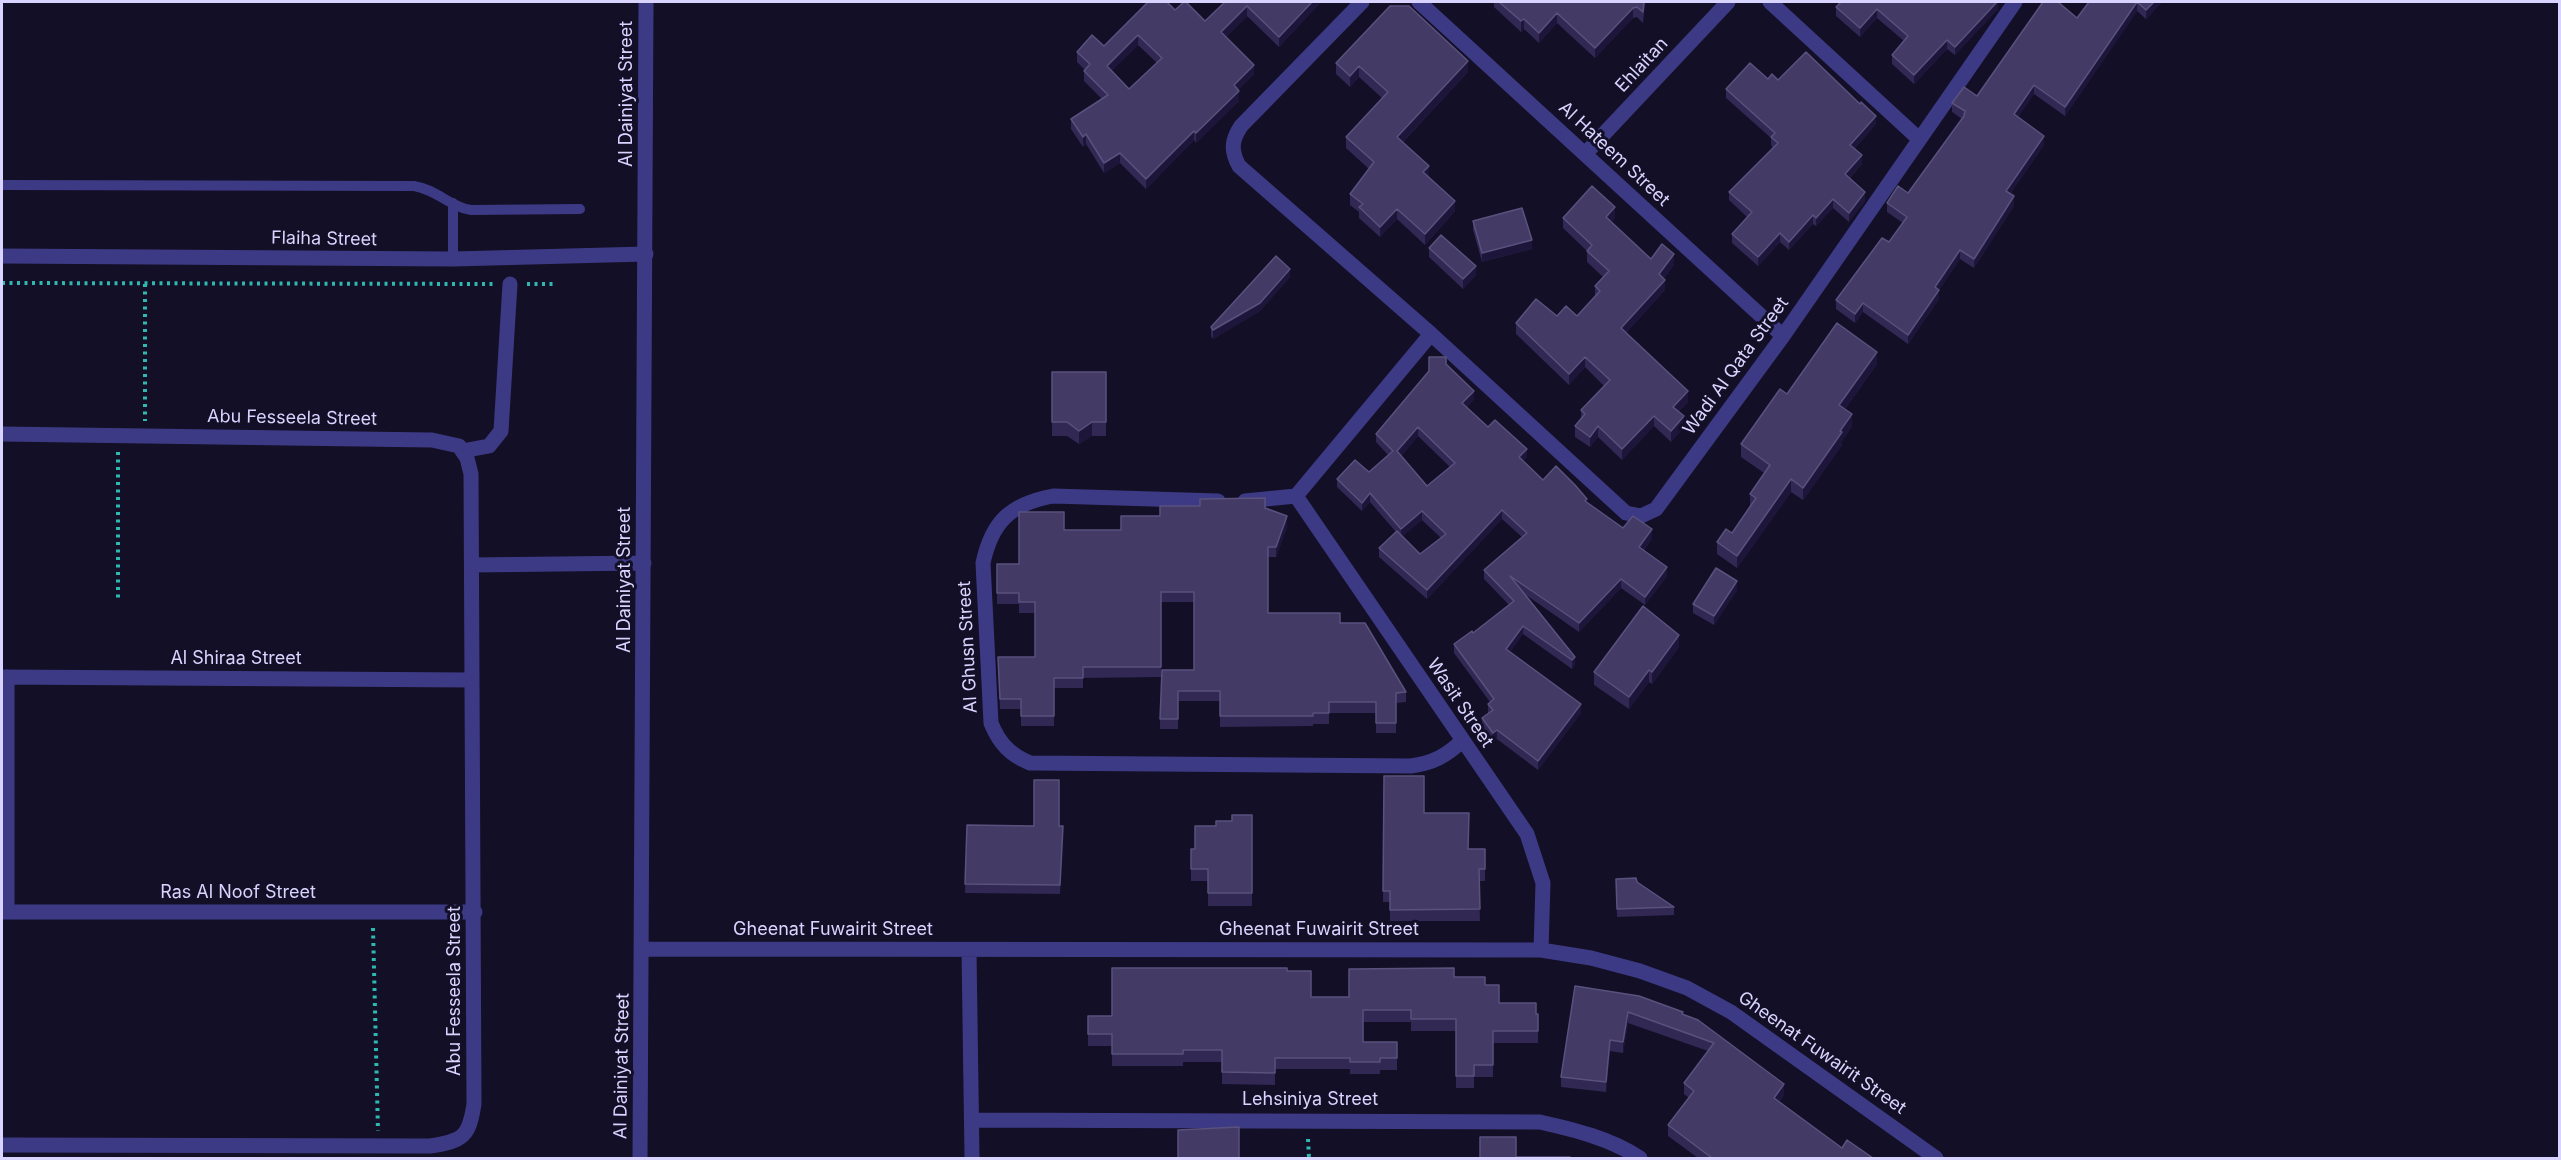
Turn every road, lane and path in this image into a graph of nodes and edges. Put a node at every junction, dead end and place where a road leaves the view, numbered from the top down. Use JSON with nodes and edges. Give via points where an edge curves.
{"nodes":[{"id":1,"x":646,"y":2,"type":"edge"},
{"id":2,"x":1362,"y":2,"type":"edge"},
{"id":3,"x":1419,"y":2,"type":"edge"},
{"id":4,"x":1728,"y":2,"type":"edge"},
{"id":5,"x":1770,"y":2,"type":"edge"},
{"id":6,"x":2014,"y":2,"type":"edge"},
{"id":7,"x":1919,"y":139,"type":"junction"},
{"id":8,"x":1585,"y":154,"type":"junction"},
{"id":9,"x":2,"y":185,"type":"edge"},
{"id":10,"x":453,"y":203,"type":"junction"},
{"id":11,"x":580,"y":209,"type":"dead end"},
{"id":12,"x":646,"y":254,"type":"junction"},
{"id":13,"x":2,"y":256,"type":"edge"},
{"id":14,"x":453,"y":260,"type":"junction"},
{"id":15,"x":2,"y":284,"type":"edge"},
{"id":16,"x":145,"y":284,"type":"junction"},
{"id":17,"x":510,"y":284,"type":"junction"},
{"id":18,"x":553,"y":284,"type":"dead end"},
{"id":19,"x":1431,"y":334,"type":"junction"},
{"id":20,"x":1783,"y":336,"type":"junction"},
{"id":21,"x":2,"y":434,"type":"edge"},
{"id":22,"x":118,"y":435,"type":"junction"},
{"id":23,"x":145,"y":435,"type":"junction"},
{"id":24,"x":462,"y":451,"type":"junction"},
{"id":25,"x":1296,"y":496,"type":"junction"},
{"id":26,"x":644,"y":563,"type":"junction"},
{"id":27,"x":472,"y":565,"type":"junction"},
{"id":28,"x":118,"y":598,"type":"dead end"},
{"id":29,"x":4,"y":677,"type":"edge"},
{"id":30,"x":471,"y":680,"type":"junction"},
{"id":31,"x":1462,"y":741,"type":"junction"},
{"id":32,"x":4,"y":912,"type":"edge"},
{"id":33,"x":373,"y":912,"type":"junction"},
{"id":34,"x":475,"y":912,"type":"junction"},
{"id":35,"x":643,"y":949,"type":"junction"},
{"id":36,"x":969,"y":950,"type":"junction"},
{"id":37,"x":1541,"y":950,"type":"junction"},
{"id":38,"x":972,"y":1120,"type":"junction"},
{"id":39,"x":2,"y":1145,"type":"edge"},
{"id":40,"x":378,"y":1146,"type":"junction"},
{"id":41,"x":188,"y":1152,"type":"edge"},
{"id":42,"x":640,"y":1158,"type":"edge"},
{"id":43,"x":972,"y":1158,"type":"edge"},
{"id":44,"x":1640,"y":1158,"type":"edge"},
{"id":45,"x":1936,"y":1158,"type":"edge"}],
"edges":[{"from":1,"to":12,"type":"street","name":"Al Dainiyat Street"},
{"from":2,"to":19,"type":"street","name":"Wadi Al Qata Street","via":[[1241,126],[1232,146],[1234,157],[1239,166]]},
{"from":3,"to":8,"type":"street","name":"Al Hateem Street"},
{"from":4,"to":8,"type":"street","name":"Ehlaitan"},
{"from":5,"to":7,"type":"street"},
{"from":6,"to":7,"type":"street","name":"Wadi Al Qata Street"},
{"from":7,"to":20,"type":"street","name":"Wadi Al Qata Street"},
{"from":8,"to":20,"type":"street","name":"Al Hateem Street"},
{"from":9,"to":10,"type":"lane","via":[[414,186],[435,191]]},
{"from":10,"to":11,"type":"lane","via":[[471,210]]},
{"from":10,"to":14,"type":"lane"},
{"from":12,"to":14,"type":"street","name":"Flaiha Street"},
{"from":12,"to":26,"type":"street","name":"Al Dainiyat Street"},
{"from":13,"to":14,"type":"street","name":"Flaiha Street"},
{"from":15,"to":16,"type":"path"},
{"from":16,"to":17,"type":"path"},
{"from":16,"to":23,"type":"path"},
{"from":17,"to":18,"type":"path"},
{"from":17,"to":24,"type":"street","via":[[501,431],[489,446]]},
{"from":19,"to":20,"type":"street","name":"Wadi Al Qata Street","via":[[1626,513],[1641,516],[1656,509]]},
{"from":19,"to":25,"type":"street"},
{"from":21,"to":22,"type":"street","name":"Abu Fesseela Street"},
{"from":22,"to":23,"type":"street","name":"Abu Fesseela Street"},
{"from":22,"to":28,"type":"path"},
{"from":23,"to":24,"type":"street","name":"Abu Fesseela Street","via":[[432,440],[446,441]]},
{"from":24,"to":27,"type":"street","name":"Abu Fesseela Street","via":[[471,474]]},
{"from":25,"to":31,"type":"street","name":"Wasit Street"},
{"from":25,"to":31,"type":"street","name":"Al Ghusn Street","via":[[1244,501],[1053,496],[1032,500],[1013,510],[998,524],[988,542],[984,563],[991,723],[1001,744],[1030,763],[1411,766],[1449,754]]},
{"from":26,"to":27,"type":"street"},
{"from":26,"to":35,"type":"street","name":"Al Dainiyat Street"},
{"from":27,"to":30,"type":"street","name":"Abu Fesseela Street"},
{"from":29,"to":30,"type":"street","name":"Al Shiraa Street"},
{"from":29,"to":32,"type":"street"},
{"from":30,"to":34,"type":"street","name":"Abu Fesseela Street"},
{"from":31,"to":37,"type":"street","name":"Wasit Street","via":[[1527,834],[1535,854],[1543,883]]},
{"from":32,"to":33,"type":"street","name":"Ras Al Noof Street"},
{"from":33,"to":34,"type":"street","name":"Ras Al Noof Street"},
{"from":33,"to":40,"type":"path"},
{"from":34,"to":40,"type":"street","name":"Abu Fesseela Street","via":[[471,1123],[464,1137],[452,1143]]},
{"from":35,"to":36,"type":"street","name":"Gheenat Fuwairit Street"},
{"from":35,"to":42,"type":"street","name":"Al Dainiyat Street"},
{"from":36,"to":37,"type":"street","name":"Gheenat Fuwairit Street"},
{"from":36,"to":38,"type":"street"},
{"from":37,"to":45,"type":"street","name":"Gheenat Fuwairit Street","via":[[1640,970],[1687,988],[1731,1012]]},
{"from":38,"to":43,"type":"street"},
{"from":38,"to":44,"type":"street","name":"Lehsiniya Street","via":[[1540,1122],[1584,1132]]},
{"from":39,"to":41,"type":"street","name":"Abu Fesseela Street"},
{"from":40,"to":41,"type":"street","name":"Abu Fesseela Street"}]}
